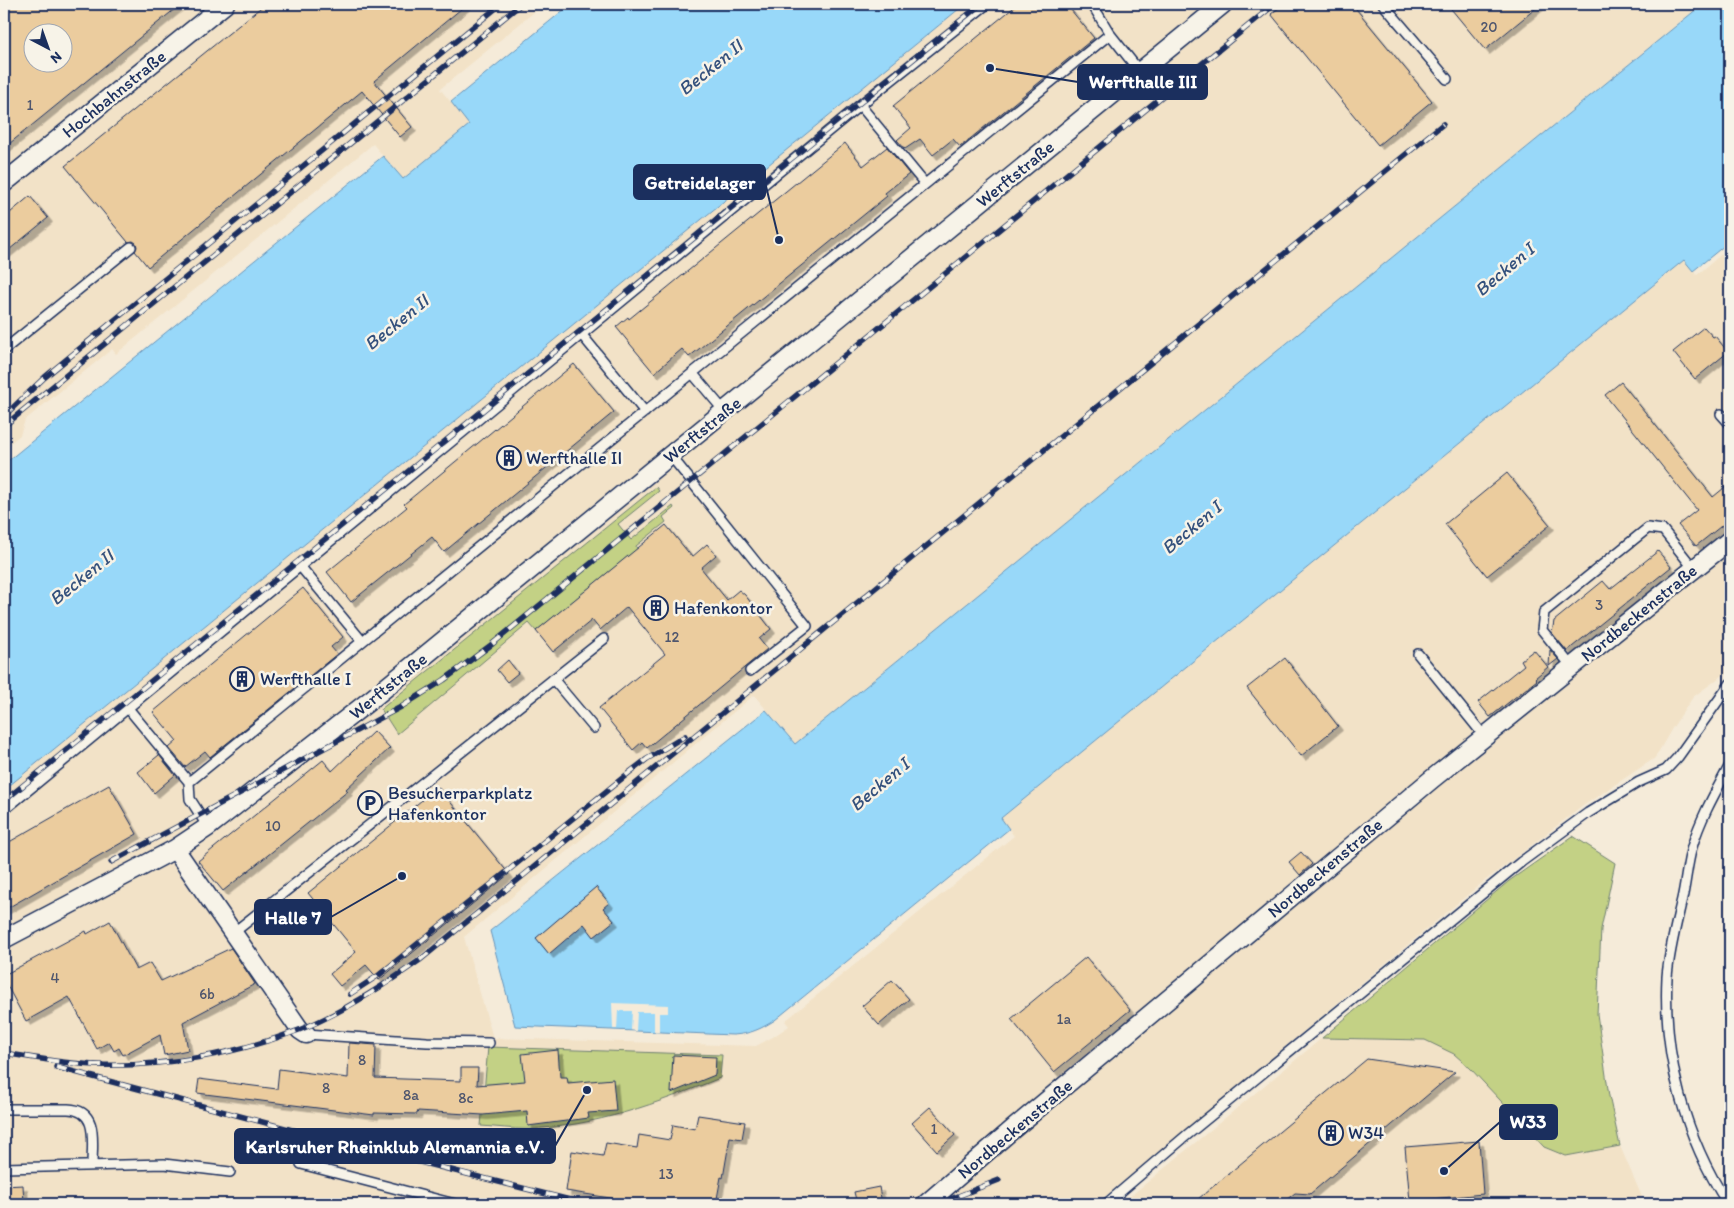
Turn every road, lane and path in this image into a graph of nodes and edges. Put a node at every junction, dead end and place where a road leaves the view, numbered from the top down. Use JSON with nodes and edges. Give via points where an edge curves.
{"nodes":[{"id":1,"x":225,"y":4,"type":"edge"},
{"id":2,"x":986,"y":4,"type":"edge"},
{"id":3,"x":1092,"y":4,"type":"edge"},
{"id":4,"x":1223,"y":4,"type":"edge"},
{"id":5,"x":1383,"y":4,"type":"edge"},
{"id":6,"x":209,"y":9,"type":"edge"},
{"id":7,"x":1110,"y":34,"type":"junction"},
{"id":8,"x":1140,"y":72,"type":"junction"},
{"id":9,"x":1446,"y":79,"type":"dead end"},
{"id":10,"x":860,"y":105,"type":"junction"},
{"id":11,"x":4,"y":184,"type":"edge"},
{"id":12,"x":925,"y":184,"type":"junction"},
{"id":13,"x":132,"y":247,"type":"dead end"},
{"id":14,"x":582,"y":335,"type":"junction"},
{"id":15,"x":4,"y":348,"type":"edge"},
{"id":16,"x":693,"y":374,"type":"junction"},
{"id":17,"x":645,"y":412,"type":"junction"},
{"id":18,"x":725,"y":412,"type":"junction"},
{"id":19,"x":1721,"y":414,"type":"dead end"},
{"id":20,"x":1730,"y":424,"type":"edge"},
{"id":21,"x":670,"y":456,"type":"junction"},
{"id":22,"x":1730,"y":540,"type":"edge"},
{"id":23,"x":300,"y":566,"type":"junction"},
{"id":24,"x":1694,"y":569,"type":"junction"},
{"id":25,"x":604,"y":639,"type":"dead end"},
{"id":26,"x":362,"y":641,"type":"junction"},
{"id":27,"x":1418,"y":654,"type":"dead end"},
{"id":28,"x":1572,"y":667,"type":"junction"},
{"id":29,"x":750,"y":672,"type":"dead end"},
{"id":30,"x":554,"y":679,"type":"junction"},
{"id":31,"x":1730,"y":684,"type":"edge"},
{"id":32,"x":127,"y":707,"type":"junction"},
{"id":33,"x":594,"y":728,"type":"dead end"},
{"id":34,"x":1485,"y":737,"type":"junction"},
{"id":35,"x":1730,"y":765,"type":"edge"},
{"id":36,"x":189,"y":782,"type":"junction"},
{"id":37,"x":4,"y":810,"type":"edge"},
{"id":38,"x":208,"y":827,"type":"junction"},
{"id":39,"x":175,"y":849,"type":"junction"},
{"id":40,"x":233,"y":933,"type":"junction"},
{"id":41,"x":4,"y":939,"type":"edge"},
{"id":42,"x":306,"y":1034,"type":"joint"},
{"id":43,"x":489,"y":1043,"type":"dead end"},
{"id":44,"x":4,"y":1109,"type":"edge"},
{"id":45,"x":301,"y":1164,"type":"dead end"},
{"id":46,"x":92,"y":1165,"type":"junction"},
{"id":47,"x":4,"y":1168,"type":"edge"},
{"id":48,"x":230,"y":1172,"type":"dead end"},
{"id":49,"x":455,"y":1204,"type":"edge"},
{"id":50,"x":926,"y":1204,"type":"edge"},
{"id":51,"x":1106,"y":1204,"type":"edge"},
{"id":52,"x":1728,"y":1204,"type":"edge"}],
"edges":[{"from":1,"to":6,"type":"street","name":"Hochbahnstraße"},
{"from":2,"to":10,"type":"lane"},
{"from":3,"to":7,"type":"lane"},
{"from":4,"to":8,"type":"street","name":"Werftstraße"},
{"from":5,"to":9,"type":"lane"},
{"from":6,"to":11,"type":"street","name":"Hochbahnstraße"},
{"from":7,"to":8,"type":"lane"},
{"from":7,"to":12,"type":"lane"},
{"from":8,"to":18,"type":"street","name":"Werftstraße"},
{"from":10,"to":12,"type":"lane"},
{"from":10,"to":14,"type":"lane"},
{"from":12,"to":16,"type":"lane"},
{"from":13,"to":15,"type":"lane"},
{"from":14,"to":17,"type":"lane"},
{"from":14,"to":23,"type":"lane"},
{"from":16,"to":17,"type":"lane"},
{"from":16,"to":18,"type":"lane"},
{"from":17,"to":26,"type":"lane"},
{"from":18,"to":21,"type":"street","name":"Werftstraße"},
{"from":19,"to":20,"type":"lane"},
{"from":21,"to":29,"type":"lane","via":[[807,626]]},
{"from":21,"to":38,"type":"street","name":"Werftstraße","via":[[373,698]]},
{"from":22,"to":24,"type":"street","name":"Nordbeckenstraße"},
{"from":23,"to":26,"type":"lane"},
{"from":23,"to":32,"type":"lane"},
{"from":24,"to":28,"type":"street","name":"Nordbeckenstraße"},
{"from":24,"to":28,"type":"lane","via":[[1663,530],[1648,528],[1544,612],[1542,630]]},
{"from":25,"to":30,"type":"lane"},
{"from":26,"to":36,"type":"lane"},
{"from":27,"to":34,"type":"lane"},
{"from":28,"to":34,"type":"street","name":"Nordbeckenstraße"},
{"from":30,"to":33,"type":"lane"},
{"from":30,"to":40,"type":"lane"},
{"from":31,"to":51,"type":"lane","via":[[1666,770],[1639,782],[1588,813],[1521,862]]},
{"from":32,"to":36,"type":"lane"},
{"from":32,"to":37,"type":"lane"},
{"from":34,"to":50,"type":"street","name":"Nordbeckenstraße"},
{"from":35,"to":52,"type":"lane","via":[[1692,847],[1667,984],[1670,1044],[1678,1088],[1702,1159]]},
{"from":36,"to":38,"type":"lane","via":[[190,799]]},
{"from":38,"to":39,"type":"street","name":"Werftstraße"},
{"from":39,"to":40,"type":"street"},
{"from":39,"to":41,"type":"street","name":"Werftstraße"},
{"from":40,"to":42,"type":"street","via":[[300,1030]]},
{"from":42,"to":43,"type":"lane"},
{"from":44,"to":46,"type":"lane","via":[[77,1109],[88,1117],[92,1130]]},
{"from":45,"to":49,"type":"lane"},
{"from":46,"to":47,"type":"lane"},
{"from":46,"to":48,"type":"lane","via":[[164,1164]]}]}
